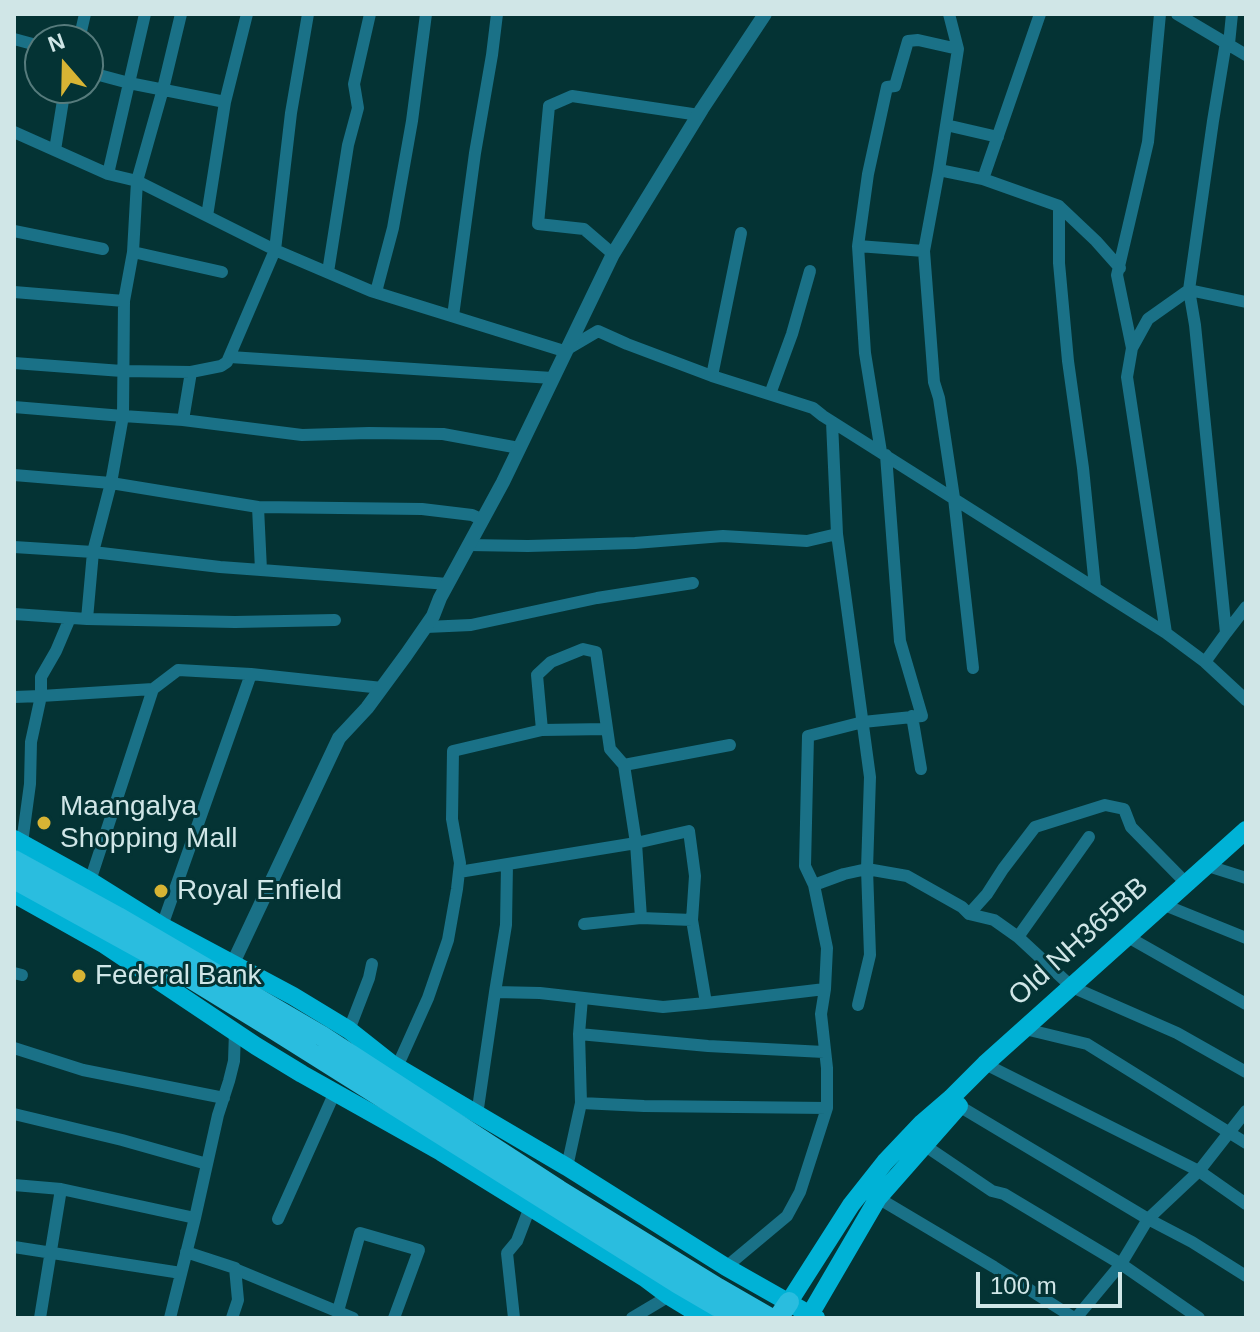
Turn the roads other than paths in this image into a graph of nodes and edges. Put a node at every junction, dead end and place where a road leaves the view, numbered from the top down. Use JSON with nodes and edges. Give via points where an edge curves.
{"nodes":[{"id":1,"x":145,"y":14,"type":"edge"},
{"id":2,"x":181,"y":14,"type":"edge"},
{"id":3,"x":247,"y":14,"type":"edge"},
{"id":4,"x":308,"y":14,"type":"edge"},
{"id":5,"x":370,"y":14,"type":"edge"},
{"id":6,"x":426,"y":14,"type":"edge"},
{"id":7,"x":497,"y":14,"type":"edge"},
{"id":8,"x":765,"y":14,"type":"edge"},
{"id":9,"x":949,"y":14,"type":"edge"},
{"id":10,"x":1040,"y":14,"type":"edge"},
{"id":11,"x":1160,"y":14,"type":"edge"},
{"id":12,"x":1177,"y":14,"type":"edge"},
{"id":13,"x":1232,"y":14,"type":"edge"},
{"id":14,"x":1228,"y":43,"type":"junction"},
{"id":15,"x":958,"y":49,"type":"junction"},
{"id":16,"x":1246,"y":55,"type":"edge"},
{"id":17,"x":104,"y":76,"type":"edge"},
{"id":18,"x":129,"y":83,"type":"junction"},
{"id":19,"x":163,"y":89,"type":"junction"},
{"id":20,"x":225,"y":102,"type":"junction"},
{"id":21,"x":62,"y":104,"type":"edge"},
{"id":22,"x":699,"y":115,"type":"junction"},
{"id":23,"x":946,"y":125,"type":"junction"},
{"id":24,"x":14,"y":132,"type":"edge"},
{"id":25,"x":998,"y":137,"type":"junction"},
{"id":26,"x":55,"y":150,"type":"junction"},
{"id":27,"x":939,"y":170,"type":"junction"},
{"id":28,"x":108,"y":174,"type":"junction"},
{"id":29,"x":983,"y":179,"type":"junction"},
{"id":30,"x":137,"y":181,"type":"junction"},
{"id":31,"x":1059,"y":206,"type":"junction"},
{"id":32,"x":207,"y":216,"type":"junction"},
{"id":33,"x":14,"y":231,"type":"edge"},
{"id":34,"x":741,"y":233,"type":"dead end"},
{"id":35,"x":858,"y":246,"type":"junction"},
{"id":36,"x":103,"y":249,"type":"dead end"},
{"id":37,"x":275,"y":250,"type":"junction"},
{"id":38,"x":924,"y":251,"type":"junction"},
{"id":39,"x":133,"y":252,"type":"junction"},
{"id":40,"x":613,"y":254,"type":"junction"},
{"id":41,"x":1120,"y":268,"type":"junction"},
{"id":42,"x":810,"y":271,"type":"dead end"},
{"id":43,"x":222,"y":272,"type":"dead end"},
{"id":44,"x":328,"y":272,"type":"junction"},
{"id":45,"x":1189,"y":290,"type":"junction"},
{"id":46,"x":14,"y":292,"type":"edge"},
{"id":47,"x":376,"y":292,"type":"junction"},
{"id":48,"x":124,"y":301,"type":"junction"},
{"id":49,"x":1246,"y":302,"type":"edge"},
{"id":50,"x":1125,"y":313,"type":"junction"},
{"id":51,"x":453,"y":316,"type":"junction"},
{"id":52,"x":1148,"y":319,"type":"junction"},
{"id":53,"x":1132,"y":348,"type":"junction"},
{"id":54,"x":564,"y":351,"type":"junction"},
{"id":55,"x":230,"y":357,"type":"junction"},
{"id":56,"x":14,"y":363,"type":"edge"},
{"id":57,"x":122,"y":371,"type":"junction"},
{"id":58,"x":191,"y":372,"type":"junction"},
{"id":59,"x":712,"y":376,"type":"junction"},
{"id":60,"x":552,"y":378,"type":"junction"},
{"id":61,"x":770,"y":394,"type":"junction"},
{"id":62,"x":14,"y":407,"type":"edge"},
{"id":63,"x":123,"y":416,"type":"junction"},
{"id":64,"x":183,"y":420,"type":"junction"},
{"id":65,"x":832,"y":422,"type":"junction"},
{"id":66,"x":519,"y":448,"type":"junction"},
{"id":67,"x":884,"y":453,"type":"junction"},
{"id":68,"x":14,"y":475,"type":"edge"},
{"id":69,"x":111,"y":483,"type":"junction"},
{"id":70,"x":954,"y":498,"type":"junction"},
{"id":71,"x":258,"y":507,"type":"junction"},
{"id":72,"x":483,"y":520,"type":"junction"},
{"id":73,"x":837,"y":534,"type":"junction"},
{"id":74,"x":469,"y":545,"type":"junction"},
{"id":75,"x":14,"y":547,"type":"edge"},
{"id":76,"x":93,"y":552,"type":"junction"},
{"id":77,"x":261,"y":570,"type":"junction"},
{"id":78,"x":693,"y":583,"type":"dead end"},
{"id":79,"x":448,"y":584,"type":"junction"},
{"id":80,"x":1095,"y":587,"type":"junction"},
{"id":81,"x":1246,"y":607,"type":"edge"},
{"id":82,"x":14,"y":614,"type":"edge"},
{"id":83,"x":70,"y":618,"type":"junction"},
{"id":84,"x":87,"y":619,"type":"junction"},
{"id":85,"x":335,"y":620,"type":"dead end"},
{"id":86,"x":426,"y":627,"type":"junction"},
{"id":87,"x":1166,"y":633,"type":"junction"},
{"id":88,"x":1226,"y":633,"type":"junction"},
{"id":89,"x":1205,"y":662,"type":"junction"},
{"id":90,"x":973,"y":668,"type":"dead end"},
{"id":91,"x":251,"y":674,"type":"junction"},
{"id":92,"x":382,"y":688,"type":"junction"},
{"id":93,"x":153,"y":689,"type":"junction"},
{"id":94,"x":41,"y":696,"type":"junction"},
{"id":95,"x":14,"y":697,"type":"edge"},
{"id":96,"x":1246,"y":700,"type":"edge"},
{"id":97,"x":912,"y":716,"type":"junction"},
{"id":98,"x":863,"y":722,"type":"junction"},
{"id":99,"x":607,"y":729,"type":"junction"},
{"id":100,"x":542,"y":730,"type":"junction"},
{"id":101,"x":730,"y":745,"type":"dead end"},
{"id":102,"x":624,"y":765,"type":"junction"},
{"id":103,"x":921,"y":769,"type":"dead end"},
{"id":104,"x":1246,"y":830,"type":"edge"},
{"id":105,"x":1089,"y":837,"type":"dead end"},
{"id":106,"x":636,"y":843,"type":"junction"},
{"id":107,"x":17,"y":847,"type":"edge"},
{"id":108,"x":507,"y":864,"type":"junction"},
{"id":109,"x":1205,"y":865,"type":"junction"},
{"id":110,"x":867,"y":869,"type":"junction"},
{"id":111,"x":459,"y":872,"type":"junction"},
{"id":112,"x":1246,"y":878,"type":"edge"},
{"id":113,"x":14,"y":879,"type":"edge"},
{"id":114,"x":90,"y":881,"type":"junction"},
{"id":115,"x":1187,"y":884,"type":"junction"},
{"id":116,"x":814,"y":885,"type":"junction"},
{"id":117,"x":14,"y":894,"type":"edge"},
{"id":118,"x":1162,"y":904,"type":"junction"},
{"id":119,"x":969,"y":914,"type":"junction"},
{"id":120,"x":641,"y":918,"type":"junction"},
{"id":121,"x":692,"y":920,"type":"junction"},
{"id":122,"x":584,"y":924,"type":"dead end"},
{"id":123,"x":162,"y":926,"type":"junction"},
{"id":124,"x":1018,"y":937,"type":"junction"},
{"id":125,"x":1128,"y":937,"type":"junction"},
{"id":126,"x":1246,"y":938,"type":"edge"},
{"id":127,"x":233,"y":963,"type":"junction"},
{"id":128,"x":372,"y":964,"type":"dead end"},
{"id":129,"x":1072,"y":987,"type":"junction"},
{"id":130,"x":825,"y":989,"type":"junction"},
{"id":131,"x":495,"y":992,"type":"junction"},
{"id":132,"x":582,"y":998,"type":"junction"},
{"id":133,"x":706,"y":1003,"type":"junction"},
{"id":134,"x":1246,"y":1004,"type":"edge"},
{"id":135,"x":858,"y":1005,"type":"dead end"},
{"id":136,"x":283,"y":1013,"type":"junction"},
{"id":137,"x":1025,"y":1029,"type":"junction"},
{"id":138,"x":349,"y":1030,"type":"junction"},
{"id":139,"x":235,"y":1031,"type":"junction"},
{"id":140,"x":579,"y":1034,"type":"junction"},
{"id":141,"x":322,"y":1036,"type":"junction"},
{"id":142,"x":14,"y":1048,"type":"edge"},
{"id":143,"x":824,"y":1052,"type":"junction"},
{"id":144,"x":985,"y":1064,"type":"junction"},
{"id":145,"x":397,"y":1067,"type":"junction"},
{"id":146,"x":1246,"y":1072,"type":"edge"},
{"id":147,"x":335,"y":1092,"type":"junction"},
{"id":148,"x":224,"y":1098,"type":"junction"},
{"id":149,"x":955,"y":1102,"type":"junction"},
{"id":150,"x":581,"y":1103,"type":"junction"},
{"id":151,"x":827,"y":1108,"type":"junction"},
{"id":152,"x":1246,"y":1111,"type":"edge"},
{"id":153,"x":14,"y":1114,"type":"edge"},
{"id":154,"x":477,"y":1115,"type":"junction"},
{"id":155,"x":1229,"y":1131,"type":"junction"},
{"id":156,"x":1246,"y":1143,"type":"edge"},
{"id":157,"x":924,"y":1145,"type":"junction"},
{"id":158,"x":207,"y":1164,"type":"junction"},
{"id":159,"x":567,"y":1167,"type":"junction"},
{"id":160,"x":1199,"y":1171,"type":"junction"},
{"id":161,"x":14,"y":1185,"type":"edge"},
{"id":162,"x":61,"y":1189,"type":"junction"},
{"id":163,"x":878,"y":1198,"type":"junction"},
{"id":164,"x":1246,"y":1204,"type":"edge"},
{"id":165,"x":530,"y":1207,"type":"junction"},
{"id":166,"x":195,"y":1218,"type":"junction"},
{"id":167,"x":278,"y":1219,"type":"dead end"},
{"id":168,"x":1148,"y":1219,"type":"junction"},
{"id":169,"x":14,"y":1247,"type":"edge"},
{"id":170,"x":50,"y":1252,"type":"junction"},
{"id":171,"x":186,"y":1252,"type":"junction"},
{"id":172,"x":1121,"y":1264,"type":"junction"},
{"id":173,"x":726,"y":1267,"type":"junction"},
{"id":174,"x":235,"y":1269,"type":"junction"},
{"id":175,"x":181,"y":1273,"type":"junction"},
{"id":176,"x":1246,"y":1276,"type":"edge"},
{"id":177,"x":669,"y":1296,"type":"junction"},
{"id":178,"x":338,"y":1311,"type":"junction"},
{"id":179,"x":775,"y":1313,"type":"edge"},
{"id":180,"x":812,"y":1317,"type":"edge"},
{"id":181,"x":40,"y":1318,"type":"edge"},
{"id":182,"x":170,"y":1318,"type":"edge"},
{"id":183,"x":232,"y":1318,"type":"edge"},
{"id":184,"x":353,"y":1318,"type":"edge"},
{"id":185,"x":394,"y":1318,"type":"edge"},
{"id":186,"x":514,"y":1318,"type":"edge"},
{"id":187,"x":632,"y":1318,"type":"edge"},
{"id":188,"x":705,"y":1318,"type":"edge"},
{"id":189,"x":737,"y":1318,"type":"edge"},
{"id":190,"x":1075,"y":1318,"type":"edge"},
{"id":191,"x":1199,"y":1318,"type":"edge"}],
"edges":[{"from":1,"to":18,"type":"street"},
{"from":2,"to":19,"type":"street"},
{"from":3,"to":20,"type":"street"},
{"from":4,"to":37,"type":"street"},
{"from":5,"to":44,"type":"street","via":[[354,84],[358,108]]},
{"from":6,"to":47,"type":"street","via":[[410,137]]},
{"from":7,"to":51,"type":"street"},
{"from":8,"to":22,"type":"street"},
{"from":9,"to":15,"type":"street"},
{"from":10,"to":25,"type":"street"},
{"from":11,"to":41,"type":"street","via":[[1148,142]]},
{"from":12,"to":14,"type":"street"},
{"from":13,"to":14,"type":"street"},
{"from":14,"to":16,"type":"street"},
{"from":14,"to":45,"type":"street"},
{"from":15,"to":23,"type":"street"},
{"from":15,"to":35,"type":"street","via":[[908,41],[895,86],[887,87]]},
{"from":17,"to":18,"type":"street"},
{"from":18,"to":19,"type":"street"},
{"from":18,"to":28,"type":"street"},
{"from":19,"to":20,"type":"street"},
{"from":19,"to":30,"type":"street"},
{"from":20,"to":32,"type":"street"},
{"from":21,"to":26,"type":"street"},
{"from":22,"to":40,"type":"street"},
{"from":22,"to":40,"type":"street","via":[[572,96],[549,106],[538,224],[584,229]]},
{"from":23,"to":25,"type":"street"},
{"from":23,"to":27,"type":"street"},
{"from":24,"to":26,"type":"street"},
{"from":25,"to":29,"type":"street"},
{"from":26,"to":28,"type":"street"},
{"from":27,"to":29,"type":"street"},
{"from":27,"to":38,"type":"street"},
{"from":28,"to":30,"type":"street"},
{"from":29,"to":31,"type":"street"},
{"from":30,"to":32,"type":"street"},
{"from":30,"to":39,"type":"street"},
{"from":31,"to":41,"type":"street"},
{"from":31,"to":80,"type":"street","via":[[1068,361]]},
{"from":32,"to":37,"type":"street"},
{"from":33,"to":36,"type":"street"},
{"from":34,"to":59,"type":"street"},
{"from":35,"to":38,"type":"street"},
{"from":35,"to":67,"type":"street","via":[[865,353]]},
{"from":37,"to":44,"type":"street"},
{"from":37,"to":55,"type":"street"},
{"from":38,"to":70,"type":"street","via":[[934,382]]},
{"from":39,"to":43,"type":"street"},
{"from":39,"to":48,"type":"street"},
{"from":40,"to":54,"type":"street"},
{"from":41,"to":50,"type":"street"},
{"from":42,"to":61,"type":"street"},
{"from":44,"to":47,"type":"street"},
{"from":45,"to":49,"type":"street"},
{"from":45,"to":52,"type":"street"},
{"from":45,"to":88,"type":"street"},
{"from":46,"to":48,"type":"street"},
{"from":47,"to":51,"type":"street"},
{"from":48,"to":57,"type":"street"},
{"from":50,"to":52,"type":"street"},
{"from":50,"to":53,"type":"street"},
{"from":51,"to":54,"type":"street"},
{"from":52,"to":53,"type":"street"},
{"from":53,"to":87,"type":"street","via":[[1127,377]]},
{"from":54,"to":59,"type":"street","via":[[598,331]]},
{"from":54,"to":60,"type":"street"},
{"from":55,"to":58,"type":"street","via":[[221,366]]},
{"from":55,"to":60,"type":"street"},
{"from":56,"to":57,"type":"street"},
{"from":57,"to":58,"type":"street"},
{"from":57,"to":63,"type":"street"},
{"from":58,"to":64,"type":"street"},
{"from":59,"to":61,"type":"street"},
{"from":60,"to":66,"type":"street"},
{"from":61,"to":65,"type":"street","via":[[813,408]]},
{"from":62,"to":63,"type":"street"},
{"from":63,"to":64,"type":"street"},
{"from":63,"to":69,"type":"street"},
{"from":64,"to":66,"type":"street","via":[[302,435],[443,434]]},
{"from":65,"to":67,"type":"street"},
{"from":65,"to":73,"type":"street"},
{"from":66,"to":72,"type":"street"},
{"from":67,"to":70,"type":"street"},
{"from":67,"to":97,"type":"street","via":[[900,641],[922,716]]},
{"from":68,"to":69,"type":"street"},
{"from":69,"to":71,"type":"street"},
{"from":69,"to":76,"type":"street"},
{"from":70,"to":80,"type":"street"},
{"from":70,"to":90,"type":"street"},
{"from":71,"to":72,"type":"street","via":[[422,509]]},
{"from":71,"to":77,"type":"street"},
{"from":72,"to":74,"type":"street"},
{"from":73,"to":74,"type":"street","via":[[807,541],[723,536]]},
{"from":73,"to":98,"type":"street"},
{"from":74,"to":79,"type":"street"},
{"from":75,"to":76,"type":"street"},
{"from":76,"to":77,"type":"street"},
{"from":76,"to":84,"type":"street"},
{"from":77,"to":79,"type":"street"},
{"from":78,"to":86,"type":"street","via":[[471,625]]},
{"from":79,"to":86,"type":"street"},
{"from":80,"to":87,"type":"street"},
{"from":81,"to":88,"type":"street"},
{"from":82,"to":83,"type":"street"},
{"from":83,"to":84,"type":"street"},
{"from":83,"to":94,"type":"street","via":[[41,677]]},
{"from":84,"to":85,"type":"street"},
{"from":86,"to":92,"type":"street"},
{"from":87,"to":89,"type":"street"},
{"from":88,"to":89,"type":"street"},
{"from":89,"to":96,"type":"street"},
{"from":91,"to":92,"type":"street"},
{"from":91,"to":93,"type":"street","via":[[178,670]]},
{"from":91,"to":123,"type":"street"},
{"from":92,"to":127,"type":"street","via":[[339,738]]},
{"from":93,"to":94,"type":"street"},
{"from":93,"to":114,"type":"street"},
{"from":94,"to":95,"type":"street"},
{"from":94,"to":107,"type":"street"},
{"from":97,"to":98,"type":"street"},
{"from":97,"to":103,"type":"street"},
{"from":98,"to":110,"type":"street","via":[[870,777]]},
{"from":98,"to":116,"type":"street","via":[[808,736],[805,866]]},
{"from":99,"to":100,"type":"street"},
{"from":99,"to":100,"type":"street","via":[[596,652],[583,649],[551,662],[537,675]]},
{"from":99,"to":102,"type":"street","via":[[610,749]]},
{"from":100,"to":111,"type":"street","via":[[453,751],[452,819]]},
{"from":101,"to":102,"type":"street"},
{"from":102,"to":106,"type":"street"},
{"from":104,"to":109,"type":"main road","name":"Old NH365BB"},
{"from":105,"to":124,"type":"street"},
{"from":106,"to":108,"type":"street"},
{"from":106,"to":120,"type":"street"},
{"from":106,"to":121,"type":"street","via":[[689,831],[695,876]]},
{"from":107,"to":114,"type":"main road"},
{"from":107,"to":136,"type":"highway","via":[[118,917]]},
{"from":108,"to":111,"type":"street"},
{"from":108,"to":131,"type":"street","via":[[506,925]]},
{"from":109,"to":112,"type":"street"},
{"from":109,"to":115,"type":"main road","name":"Old NH365BB"},
{"from":110,"to":116,"type":"street"},
{"from":110,"to":119,"type":"street","via":[[907,876]]},
{"from":110,"to":135,"type":"street","via":[[870,955]]},
{"from":111,"to":145,"type":"street","via":[[448,940]]},
{"from":113,"to":136,"type":"highway","via":[[159,959]]},
{"from":114,"to":123,"type":"main road"},
{"from":115,"to":118,"type":"main road","name":"Old NH365BB"},
{"from":115,"to":119,"type":"street","via":[[1131,827],[1124,809],[1105,805],[1035,827]]},
{"from":116,"to":130,"type":"street","via":[[827,948]]},
{"from":117,"to":139,"type":"main road","via":[[105,945]]},
{"from":118,"to":125,"type":"main road","name":"Old NH365BB"},
{"from":118,"to":126,"type":"street"},
{"from":119,"to":124,"type":"street","via":[[994,920]]},
{"from":120,"to":121,"type":"street"},
{"from":120,"to":122,"type":"street"},
{"from":121,"to":133,"type":"street"},
{"from":123,"to":127,"type":"main road"},
{"from":124,"to":129,"type":"street"},
{"from":125,"to":129,"type":"main road","name":"Old NH365BB"},
{"from":125,"to":134,"type":"street"},
{"from":127,"to":136,"type":"main road"},
{"from":128,"to":138,"type":"street"},
{"from":129,"to":137,"type":"main road","name":"Old NH365BB"},
{"from":129,"to":146,"type":"street","via":[[1177,1033]]},
{"from":130,"to":133,"type":"street"},
{"from":130,"to":143,"type":"street"},
{"from":131,"to":132,"type":"street"},
{"from":131,"to":154,"type":"street"},
{"from":132,"to":133,"type":"street","via":[[663,1007]]},
{"from":132,"to":140,"type":"street"},
{"from":136,"to":141,"type":"highway"},
{"from":136,"to":141,"type":"main road"},
{"from":137,"to":144,"type":"main road","name":"Old NH365BB"},
{"from":137,"to":155,"type":"street","via":[[1087,1044]]},
{"from":138,"to":141,"type":"main road"},
{"from":138,"to":145,"type":"main road"},
{"from":139,"to":147,"type":"main road"},
{"from":139,"to":148,"type":"street"},
{"from":140,"to":143,"type":"street"},
{"from":140,"to":150,"type":"street"},
{"from":141,"to":179,"type":"highway","via":[[559,1190]]},
{"from":141,"to":189,"type":"highway","via":[[677,1283]]},
{"from":142,"to":148,"type":"street","via":[[83,1070]]},
{"from":143,"to":151,"type":"street"},
{"from":144,"to":149,"type":"main road","name":"Old NH365BB"},
{"from":144,"to":160,"type":"street"},
{"from":145,"to":154,"type":"main road"},
{"from":147,"to":165,"type":"main road"},
{"from":147,"to":167,"type":"street"},
{"from":148,"to":158,"type":"street"},
{"from":149,"to":157,"type":"main road","name":"Old NH365BB"},
{"from":149,"to":168,"type":"street"},
{"from":149,"to":179,"type":"main road","name":"Old NH365BB","via":[[922,1123],[885,1162]]},
{"from":150,"to":151,"type":"street"},
{"from":150,"to":159,"type":"street"},
{"from":151,"to":173,"type":"street","via":[[787,1216]]},
{"from":152,"to":155,"type":"street"},
{"from":153,"to":158,"type":"street"},
{"from":154,"to":159,"type":"main road"},
{"from":155,"to":156,"type":"street"},
{"from":155,"to":160,"type":"street"},
{"from":157,"to":163,"type":"main road","name":"Old NH365BB"},
{"from":157,"to":172,"type":"street","via":[[992,1191]]},
{"from":158,"to":166,"type":"street"},
{"from":159,"to":173,"type":"main road"},
{"from":160,"to":164,"type":"street"},
{"from":160,"to":168,"type":"street"},
{"from":161,"to":162,"type":"street"},
{"from":162,"to":166,"type":"street"},
{"from":162,"to":170,"type":"street"},
{"from":163,"to":180,"type":"main road","name":"Old NH365BB"},
{"from":163,"to":190,"type":"street"},
{"from":165,"to":177,"type":"main road"},
{"from":165,"to":186,"type":"street","via":[[507,1253]]},
{"from":166,"to":171,"type":"street"},
{"from":168,"to":172,"type":"street"},
{"from":168,"to":176,"type":"street"},
{"from":169,"to":170,"type":"street"},
{"from":170,"to":175,"type":"street"},
{"from":170,"to":181,"type":"street"},
{"from":171,"to":174,"type":"street"},
{"from":171,"to":175,"type":"street"},
{"from":172,"to":190,"type":"street"},
{"from":172,"to":191,"type":"street"},
{"from":173,"to":179,"type":"main road"},
{"from":174,"to":178,"type":"street"},
{"from":174,"to":183,"type":"street","via":[[238,1300]]},
{"from":175,"to":182,"type":"street"},
{"from":177,"to":187,"type":"street"},
{"from":177,"to":188,"type":"main road"},
{"from":178,"to":184,"type":"street"},
{"from":178,"to":185,"type":"street","via":[[360,1233],[419,1250]]},
{"from":179,"to":180,"type":"main road"}]}
